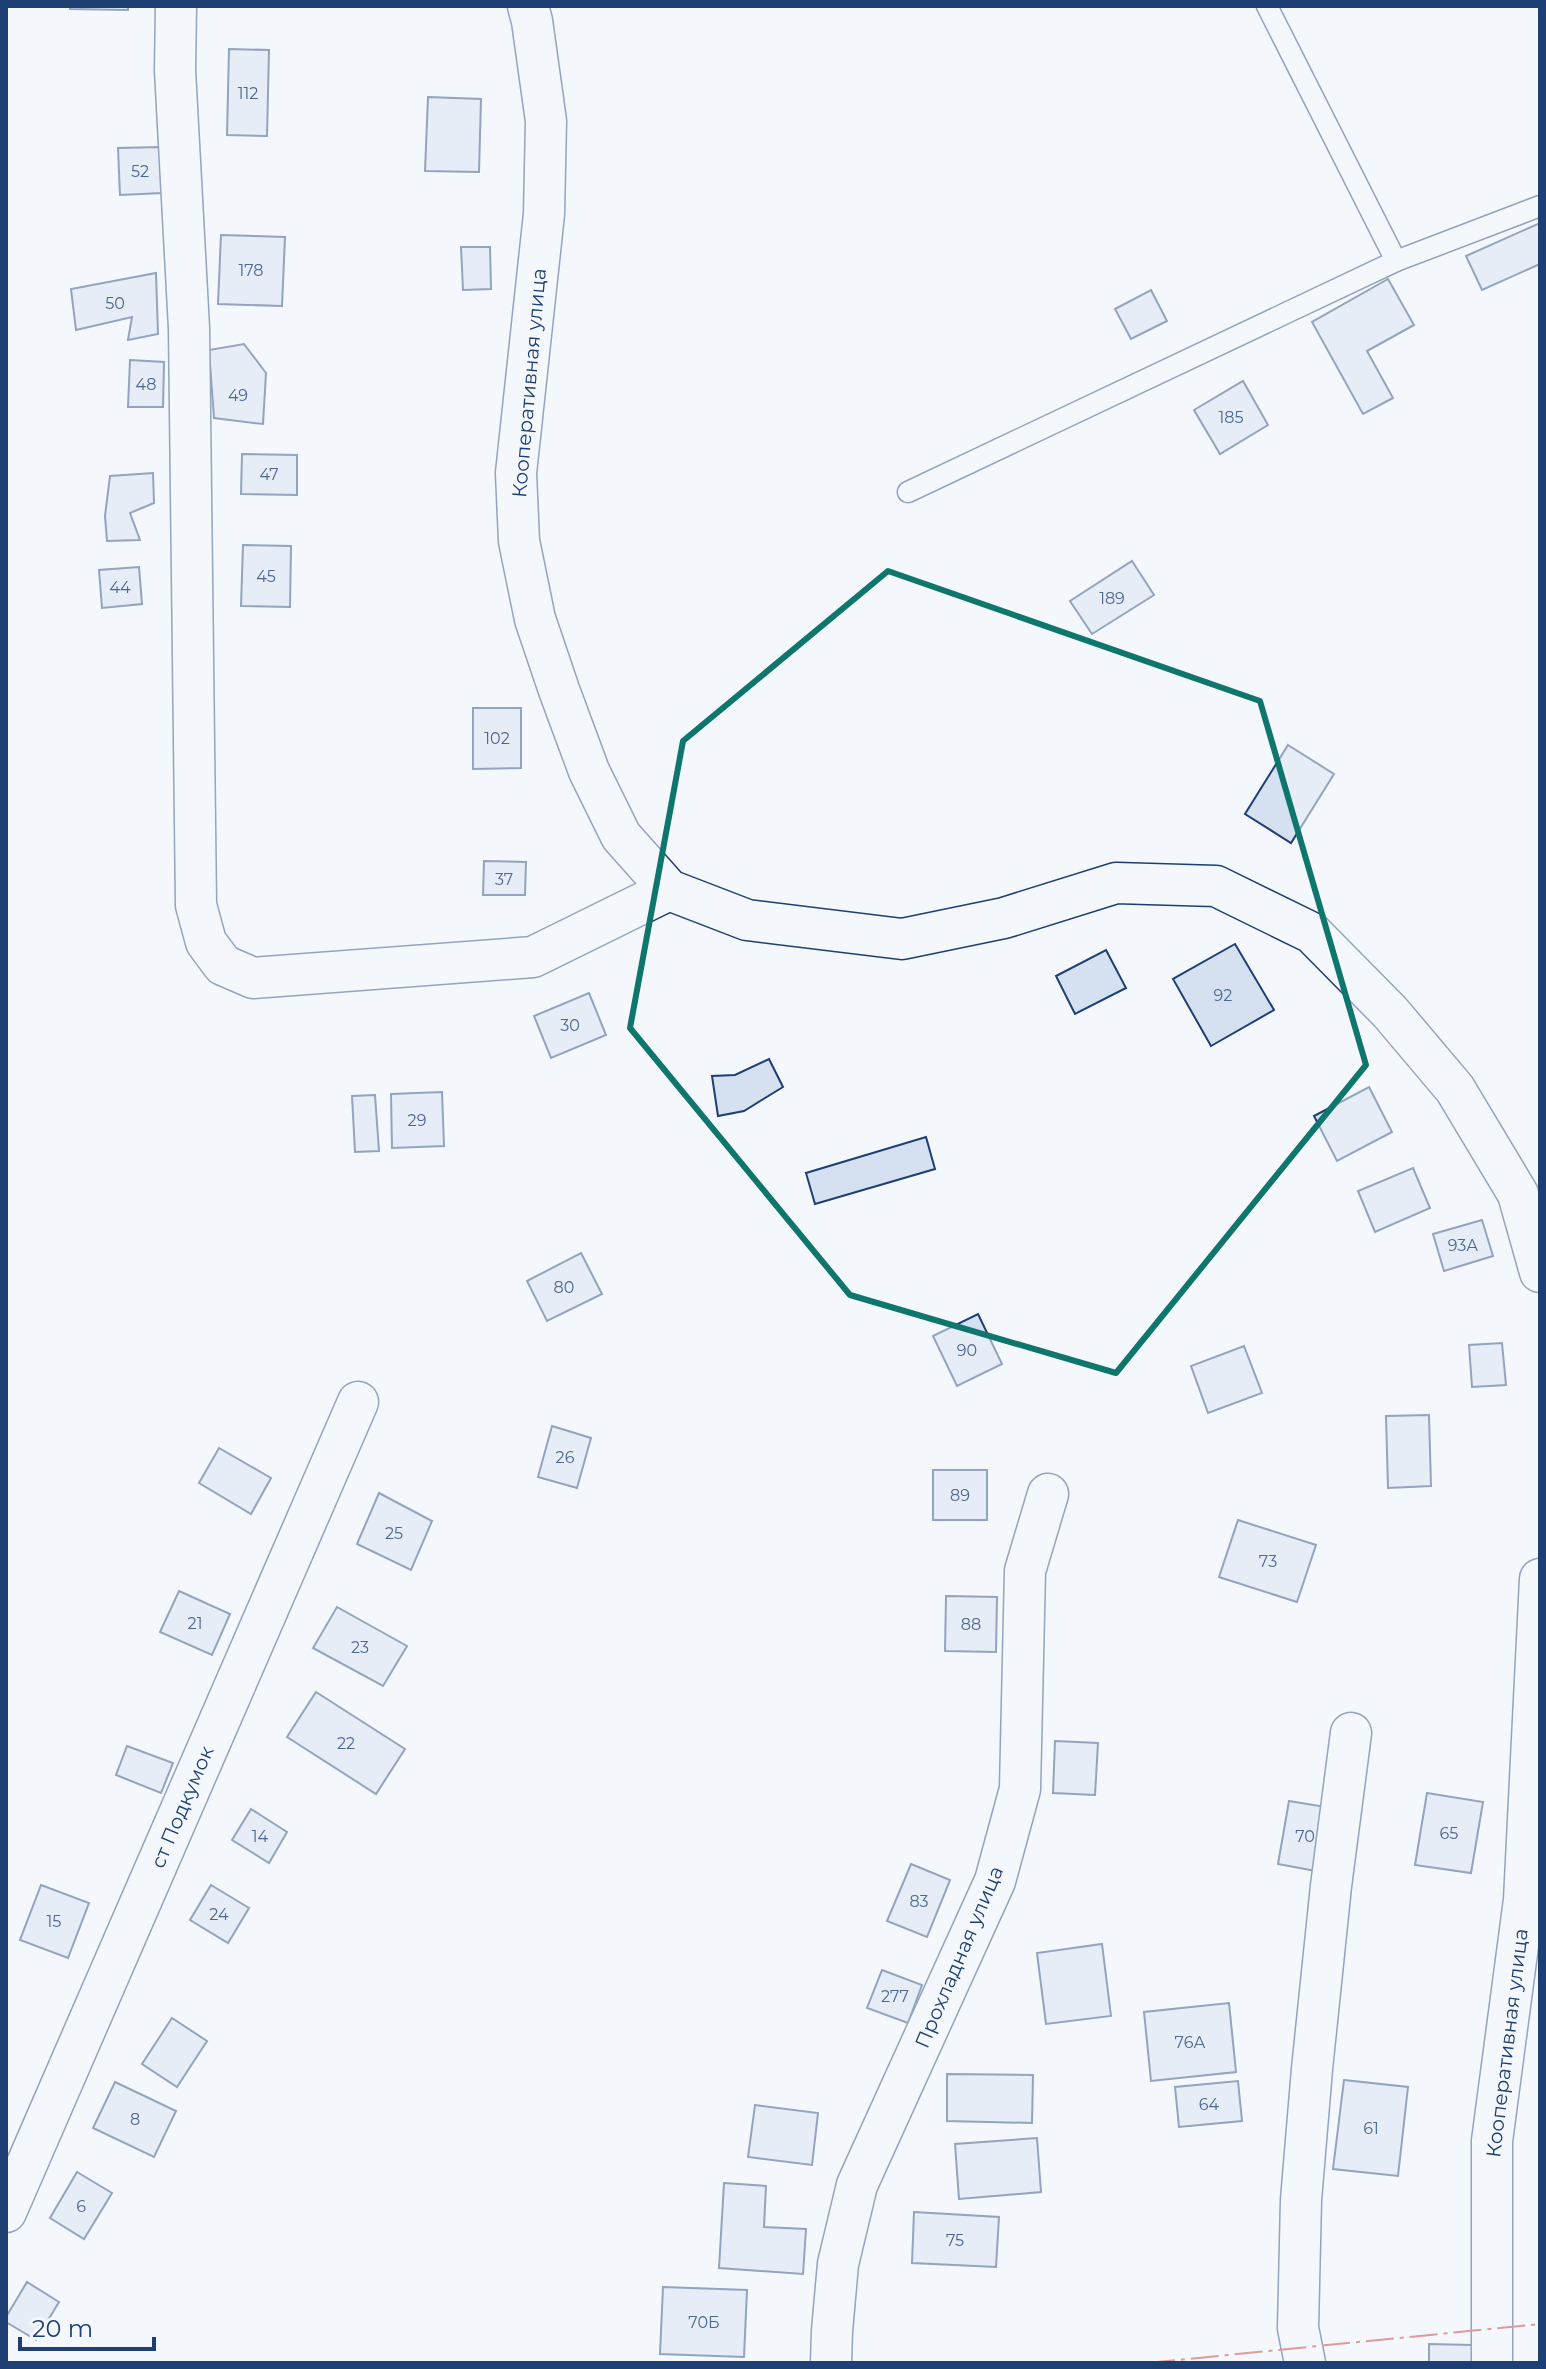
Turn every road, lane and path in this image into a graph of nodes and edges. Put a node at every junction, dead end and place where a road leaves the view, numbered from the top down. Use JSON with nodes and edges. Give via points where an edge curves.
{"nodes":[{"id":1,"x":176,"y":6,"type":"edge"},
{"id":2,"x":528,"y":6,"type":"edge"},
{"id":3,"x":1267,"y":6,"type":"edge"},
{"id":4,"x":1540,"y":206,"type":"edge"},
{"id":5,"x":1396,"y":261,"type":"junction"},
{"id":6,"x":908,"y":492,"type":"dead end"},
{"id":7,"x":669,"y":890,"type":"junction"},
{"id":8,"x":1540,"y":1272,"type":"edge"},
{"id":9,"x":358,"y":1402,"type":"dead end"},
{"id":10,"x":1048,"y":1494,"type":"dead end"},
{"id":11,"x":1540,"y":1579,"type":"edge"},
{"id":12,"x":1351,"y":1733,"type":"dead end"},
{"id":13,"x":6,"y":2212,"type":"edge"},
{"id":14,"x":831,"y":2363,"type":"edge"},
{"id":15,"x":1305,"y":2363,"type":"edge"},
{"id":16,"x":1492,"y":2363,"type":"edge"}],
"edges":[{"from":1,"to":7,"type":"street","via":[[189,328],[196,905],[206,942],[223,965],[253,978],[533,957]]},
{"from":2,"to":7,"type":"street","name":"Кооперативная улица","via":[[546,152],[516,473],[519,541],[535,619],[589,771],[621,836]]},
{"from":3,"to":5,"type":"lane"},
{"from":4,"to":5,"type":"lane"},
{"from":5,"to":6,"type":"lane"},
{"from":7,"to":8,"type":"street","name":"Кооперативная улица","via":[[747,920],[902,939],[1004,918],[1116,883],[1216,886],[1312,933],[1428,1056],[1455,1089],[1518,1194]]},
{"from":9,"to":13,"type":"street","name":"ст Подкумок"},
{"from":10,"to":14,"type":"street","name":"Прохладная улица","via":[[1025,1571],[1020,1789],[995,1881],[857,2185],[838,2264]]},
{"from":11,"to":16,"type":"street","name":"Кооперативная улица","via":[[1524,1900],[1492,2141]]},
{"from":12,"to":15,"type":"street","via":[[1301,2200],[1298,2328]]}]}
